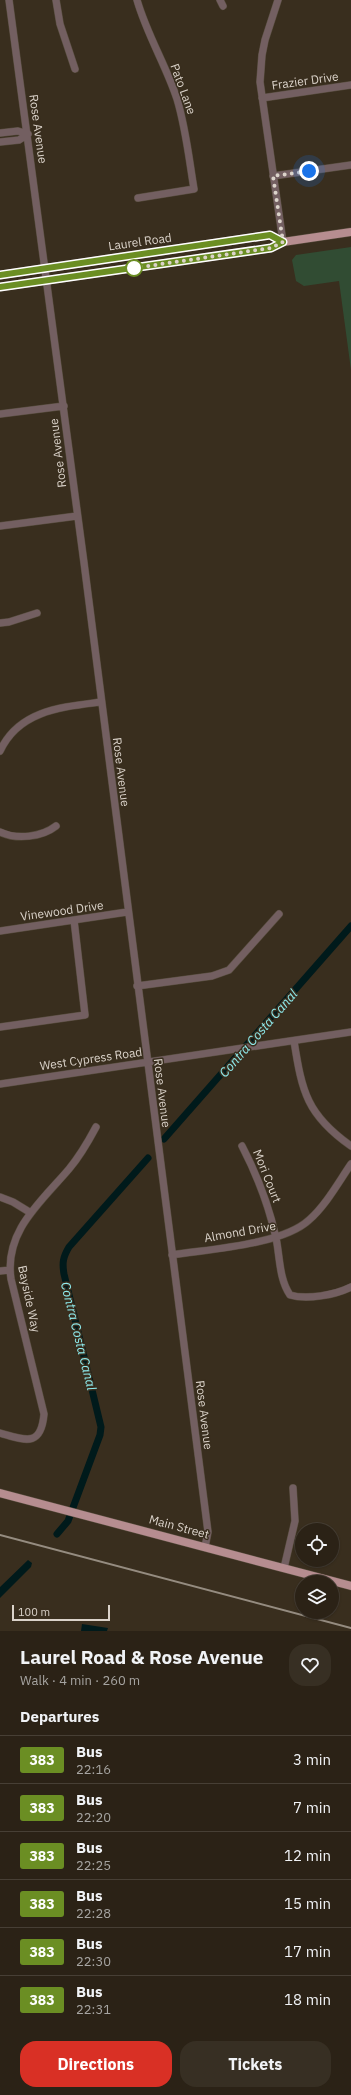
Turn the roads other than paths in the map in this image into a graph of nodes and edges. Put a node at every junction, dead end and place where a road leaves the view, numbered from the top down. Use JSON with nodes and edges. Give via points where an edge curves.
{"nodes":[{"id":1,"x":9,"y":0,"type":"edge"},
{"id":2,"x":56,"y":0,"type":"edge"},
{"id":3,"x":137,"y":0,"type":"edge"},
{"id":4,"x":278,"y":0,"type":"edge"},
{"id":5,"x":75,"y":69,"type":"dead end"},
{"id":6,"x":351,"y":85,"type":"edge"},
{"id":7,"x":262,"y":98,"type":"junction"},
{"id":8,"x":0,"y":133,"type":"edge"},
{"id":9,"x":28,"y":134,"type":"junction"},
{"id":10,"x":0,"y":142,"type":"edge"},
{"id":11,"x":351,"y":165,"type":"edge"},
{"id":12,"x":273,"y":176,"type":"junction"},
{"id":13,"x":138,"y":198,"type":"dead end"},
{"id":14,"x":351,"y":232,"type":"edge"},
{"id":15,"x":283,"y":242,"type":"junction"},
{"id":16,"x":47,"y":268,"type":"junction"},
{"id":17,"x":0,"y":275,"type":"edge"},
{"id":18,"x":48,"y":280,"type":"junction"},
{"id":19,"x":0,"y":287,"type":"edge"},
{"id":20,"x":64,"y":406,"type":"junction"},
{"id":21,"x":0,"y":414,"type":"edge"},
{"id":22,"x":77,"y":516,"type":"junction"},
{"id":23,"x":0,"y":526,"type":"edge"},
{"id":24,"x":37,"y":613,"type":"dead end"},
{"id":25,"x":0,"y":622,"type":"edge"},
{"id":26,"x":101,"y":702,"type":"junction"},
{"id":27,"x":1,"y":748,"type":"edge"},
{"id":28,"x":56,"y":826,"type":"dead end"},
{"id":29,"x":0,"y":832,"type":"edge"},
{"id":30,"x":127,"y":912,"type":"junction"},
{"id":31,"x":279,"y":914,"type":"dead end"},
{"id":32,"x":74,"y":920,"type":"junction"},
{"id":33,"x":0,"y":931,"type":"edge"},
{"id":34,"x":137,"y":986,"type":"junction"},
{"id":35,"x":0,"y":1027,"type":"edge"},
{"id":36,"x":351,"y":1032,"type":"edge"},
{"id":37,"x":294,"y":1041,"type":"junction"},
{"id":38,"x":147,"y":1062,"type":"junction"},
{"id":39,"x":0,"y":1084,"type":"edge"},
{"id":40,"x":96,"y":1127,"type":"dead end"},
{"id":41,"x":242,"y":1146,"type":"dead end"},
{"id":42,"x":351,"y":1146,"type":"edge"},
{"id":43,"x":351,"y":1164,"type":"edge"},
{"id":44,"x":0,"y":1197,"type":"edge"},
{"id":45,"x":31,"y":1213,"type":"junction"},
{"id":46,"x":276,"y":1238,"type":"junction"},
{"id":47,"x":172,"y":1255,"type":"junction"},
{"id":48,"x":0,"y":1270,"type":"edge"},
{"id":49,"x":10,"y":1270,"type":"junction"},
{"id":50,"x":351,"y":1286,"type":"edge"},
{"id":51,"x":0,"y":1433,"type":"edge"},
{"id":52,"x":293,"y":1488,"type":"dead end"},
{"id":53,"x":0,"y":1493,"type":"edge"},
{"id":54,"x":204,"y":1547,"type":"junction"},
{"id":55,"x":284,"y":1568,"type":"junction"},
{"id":56,"x":351,"y":1586,"type":"edge"}],
"edges":[{"from":1,"to":9,"type":"street","name":"Rose Avenue"},
{"from":2,"to":5,"type":"street","via":[[60,24]]},
{"from":3,"to":13,"type":"street","name":"Pato Lane","via":[[177,98],[194,189]]},
{"from":4,"to":7,"type":"street","via":[[262,55]]},
{"from":6,"to":7,"type":"street","name":"Frazier Drive"},
{"from":7,"to":12,"type":"street"},
{"from":8,"to":9,"type":"street","via":[[18,130]]},
{"from":9,"to":10,"type":"street","via":[[19,140]]},
{"from":9,"to":16,"type":"street","name":"Rose Avenue"},
{"from":11,"to":12,"type":"street"},
{"from":12,"to":15,"type":"street"},
{"from":14,"to":15,"type":"main road","name":"Laurel Road"},
{"from":15,"to":16,"type":"main road","name":"Laurel Road","via":[[270,235]]},
{"from":15,"to":18,"type":"main road","name":"Laurel Road","via":[[271,248]]},
{"from":16,"to":17,"type":"main road","name":"Laurel Road"},
{"from":16,"to":18,"type":"street","name":"Rose Avenue"},
{"from":18,"to":19,"type":"main road","name":"Laurel Road"},
{"from":18,"to":20,"type":"street","name":"Rose Avenue"},
{"from":20,"to":21,"type":"street"},
{"from":20,"to":22,"type":"street","name":"Rose Avenue"},
{"from":22,"to":23,"type":"street"},
{"from":22,"to":26,"type":"street","name":"Rose Avenue"},
{"from":24,"to":25,"type":"street","via":[[9,622]]},
{"from":26,"to":27,"type":"street","via":[[39,713],[21,724]]},
{"from":26,"to":30,"type":"street","name":"Rose Avenue"},
{"from":28,"to":29,"type":"street","via":[[47,832],[17,837]]},
{"from":30,"to":32,"type":"street","name":"Vinewood Drive"},
{"from":30,"to":34,"type":"street","name":"Rose Avenue"},
{"from":31,"to":34,"type":"street","via":[[229,970],[212,976]]},
{"from":32,"to":33,"type":"street","name":"Vinewood Drive"},
{"from":32,"to":35,"type":"street","via":[[85,1015]]},
{"from":34,"to":38,"type":"street","name":"Rose Avenue"},
{"from":36,"to":37,"type":"street","name":"West Cypress Road"},
{"from":37,"to":38,"type":"street","name":"West Cypress Road"},
{"from":37,"to":42,"type":"street","via":[[300,1078],[309,1102],[327,1127]]},
{"from":38,"to":39,"type":"street","name":"West Cypress Road"},
{"from":38,"to":47,"type":"street","name":"Rose Avenue"},
{"from":40,"to":45,"type":"street","name":"Bayside Way","via":[[74,1163]]},
{"from":41,"to":46,"type":"street","name":"Mori Court","via":[[263,1193]]},
{"from":43,"to":46,"type":"street","name":"Almond Drive","via":[[308,1221],[298,1229]]},
{"from":44,"to":45,"type":"street"},
{"from":45,"to":49,"type":"street","name":"Bayside Way","via":[[13,1244]]},
{"from":46,"to":47,"type":"street","name":"Almond Drive"},
{"from":46,"to":50,"type":"street","name":"Mori Court","via":[[284,1282],[290,1295],[305,1297],[336,1292]]},
{"from":47,"to":54,"type":"street","name":"Rose Avenue","via":[[208,1532]]},
{"from":48,"to":49,"type":"street"},
{"from":49,"to":51,"type":"street","name":"Bayside Way","via":[[44,1414],[43,1424],[35,1438],[22,1439]]},
{"from":52,"to":55,"type":"street","via":[[295,1521]]},
{"from":53,"to":54,"type":"main road","name":"Main Street"},
{"from":54,"to":55,"type":"main road","name":"Main Street"},
{"from":55,"to":56,"type":"main road","name":"Main Street"}]}
